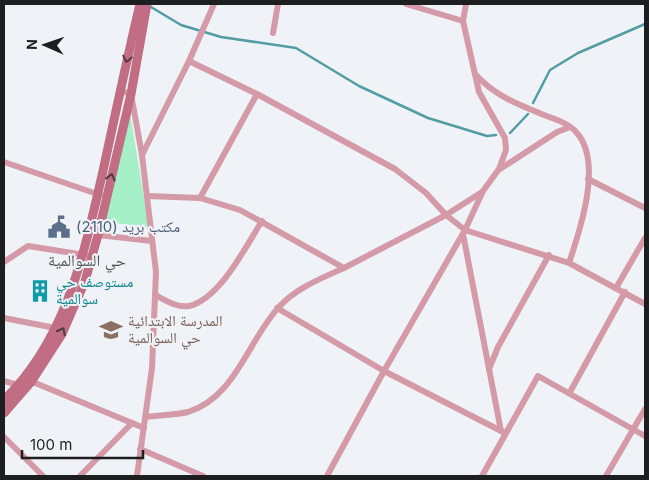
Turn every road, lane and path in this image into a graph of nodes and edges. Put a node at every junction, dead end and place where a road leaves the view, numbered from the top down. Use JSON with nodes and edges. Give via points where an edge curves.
{"nodes":[{"id":1,"x":140,"y":4,"type":"edge"},
{"id":2,"x":147,"y":4,"type":"edge"},
{"id":3,"x":214,"y":4,"type":"edge"},
{"id":4,"x":278,"y":4,"type":"edge"},
{"id":5,"x":406,"y":4,"type":"edge"},
{"id":6,"x":466,"y":4,"type":"edge"},
{"id":7,"x":463,"y":21,"type":"junction"},
{"id":8,"x":273,"y":33,"type":"dead end"},
{"id":9,"x":189,"y":61,"type":"junction"},
{"id":10,"x":473,"y":72,"type":"junction"},
{"id":11,"x":121,"y":91,"type":"junction"},
{"id":12,"x":131,"y":94,"type":"junction"},
{"id":13,"x":257,"y":94,"type":"junction"},
{"id":14,"x":570,"y":127,"type":"junction"},
{"id":15,"x":142,"y":155,"type":"junction"},
{"id":16,"x":4,"y":162,"type":"edge"},
{"id":17,"x":499,"y":169,"type":"junction"},
{"id":18,"x":588,"y":179,"type":"junction"},
{"id":19,"x":483,"y":191,"type":"junction"},
{"id":20,"x":102,"y":195,"type":"junction"},
{"id":21,"x":147,"y":196,"type":"junction"},
{"id":22,"x":200,"y":198,"type":"junction"},
{"id":23,"x":645,"y":208,"type":"edge"},
{"id":24,"x":446,"y":215,"type":"junction"},
{"id":25,"x":262,"y":221,"type":"junction"},
{"id":26,"x":464,"y":232,"type":"junction"},
{"id":27,"x":98,"y":235,"type":"junction"},
{"id":28,"x":645,"y":238,"type":"edge"},
{"id":29,"x":152,"y":241,"type":"junction"},
{"id":30,"x":549,"y":255,"type":"junction"},
{"id":31,"x":88,"y":256,"type":"junction"},
{"id":32,"x":4,"y":262,"type":"edge"},
{"id":33,"x":569,"y":263,"type":"junction"},
{"id":34,"x":344,"y":268,"type":"junction"},
{"id":35,"x":616,"y":288,"type":"junction"},
{"id":36,"x":625,"y":292,"type":"junction"},
{"id":37,"x":155,"y":295,"type":"junction"},
{"id":38,"x":645,"y":304,"type":"edge"},
{"id":39,"x":277,"y":308,"type":"junction"},
{"id":40,"x":4,"y":318,"type":"edge"},
{"id":41,"x":55,"y":328,"type":"junction"},
{"id":42,"x":489,"y":369,"type":"junction"},
{"id":43,"x":384,"y":371,"type":"junction"},
{"id":44,"x":4,"y":381,"type":"edge"},
{"id":45,"x":25,"y":381,"type":"junction"},
{"id":46,"x":570,"y":392,"type":"junction"},
{"id":47,"x":4,"y":400,"type":"edge"},
{"id":48,"x":645,"y":409,"type":"edge"},
{"id":49,"x":4,"y":413,"type":"edge"},
{"id":50,"x":146,"y":417,"type":"junction"},
{"id":51,"x":132,"y":423,"type":"junction"},
{"id":52,"x":144,"y":428,"type":"junction"},
{"id":53,"x":634,"y":430,"type":"junction"},
{"id":54,"x":503,"y":432,"type":"junction"},
{"id":55,"x":645,"y":436,"type":"edge"},
{"id":56,"x":4,"y":437,"type":"edge"},
{"id":57,"x":140,"y":449,"type":"junction"},
{"id":58,"x":139,"y":475,"type":"edge"},
{"id":59,"x":44,"y":476,"type":"edge"},
{"id":60,"x":80,"y":476,"type":"edge"},
{"id":61,"x":203,"y":476,"type":"edge"},
{"id":62,"x":328,"y":476,"type":"edge"},
{"id":63,"x":482,"y":476,"type":"edge"},
{"id":64,"x":606,"y":476,"type":"edge"}],
"edges":[{"from":1,"to":11,"type":"main road","one_way":true},
{"from":2,"to":12,"type":"main road"},
{"from":3,"to":9,"type":"street"},
{"from":4,"to":8,"type":"street"},
{"from":5,"to":7,"type":"street"},
{"from":6,"to":7,"type":"street"},
{"from":7,"to":10,"type":"street"},
{"from":9,"to":13,"type":"street"},
{"from":9,"to":15,"type":"street"},
{"from":10,"to":14,"type":"street","via":[[505,99]]},
{"from":10,"to":17,"type":"street","via":[[484,102],[507,143]]},
{"from":11,"to":12,"type":"street"},
{"from":11,"to":20,"type":"main road"},
{"from":12,"to":15,"type":"street"},
{"from":20,"to":12,"type":"main road","one_way":true},
{"from":13,"to":22,"type":"street"},
{"from":13,"to":24,"type":"street","via":[[409,178]]},
{"from":14,"to":17,"type":"street"},
{"from":14,"to":18,"type":"street","via":[[577,133],[587,153]]},
{"from":15,"to":21,"type":"street"},
{"from":16,"to":20,"type":"street"},
{"from":17,"to":19,"type":"street"},
{"from":18,"to":23,"type":"street"},
{"from":18,"to":33,"type":"street","via":[[581,227]]},
{"from":19,"to":24,"type":"street"},
{"from":19,"to":26,"type":"street"},
{"from":20,"to":27,"type":"main road"},
{"from":20,"to":31,"type":"main road"},
{"from":21,"to":22,"type":"street"},
{"from":21,"to":29,"type":"street"},
{"from":22,"to":25,"type":"street","via":[[240,210]]},
{"from":24,"to":26,"type":"street"},
{"from":24,"to":34,"type":"street"},
{"from":25,"to":34,"type":"street"},
{"from":25,"to":37,"type":"street","via":[[211,294],[188,306],[176,305]]},
{"from":26,"to":30,"type":"street"},
{"from":26,"to":42,"type":"street"},
{"from":26,"to":43,"type":"street"},
{"from":27,"to":29,"type":"street"},
{"from":27,"to":31,"type":"main road"},
{"from":28,"to":35,"type":"street"},
{"from":29,"to":37,"type":"street"},
{"from":30,"to":33,"type":"street"},
{"from":30,"to":42,"type":"street"},
{"from":31,"to":32,"type":"street","via":[[28,246]]},
{"from":31,"to":41,"type":"main road"},
{"from":45,"to":31,"type":"main road","one_way":true,"via":[[62,334],[85,281]]},
{"from":33,"to":35,"type":"street"},
{"from":34,"to":39,"type":"street","via":[[298,292]]},
{"from":35,"to":36,"type":"street"},
{"from":36,"to":38,"type":"street"},
{"from":36,"to":46,"type":"street"},
{"from":37,"to":50,"type":"street"},
{"from":39,"to":43,"type":"street"},
{"from":39,"to":50,"type":"street","via":[[239,368],[216,395],[187,412]]},
{"from":40,"to":41,"type":"street"},
{"from":41,"to":45,"type":"main road"},
{"from":42,"to":54,"type":"street"},
{"from":43,"to":54,"type":"street"},
{"from":43,"to":62,"type":"street"},
{"from":44,"to":45,"type":"street"},
{"from":45,"to":47,"type":"main road"},
{"from":45,"to":49,"type":"main road"},
{"from":45,"to":51,"type":"street"},
{"from":46,"to":53,"type":"street"},
{"from":46,"to":54,"type":"street","via":[[538,376]]},
{"from":48,"to":53,"type":"street"},
{"from":50,"to":52,"type":"street"},
{"from":51,"to":52,"type":"street"},
{"from":51,"to":60,"type":"street"},
{"from":52,"to":57,"type":"street"},
{"from":53,"to":55,"type":"street"},
{"from":53,"to":64,"type":"street"},
{"from":54,"to":63,"type":"street"},
{"from":56,"to":59,"type":"street"},
{"from":57,"to":58,"type":"street"},
{"from":57,"to":61,"type":"street"}]}
